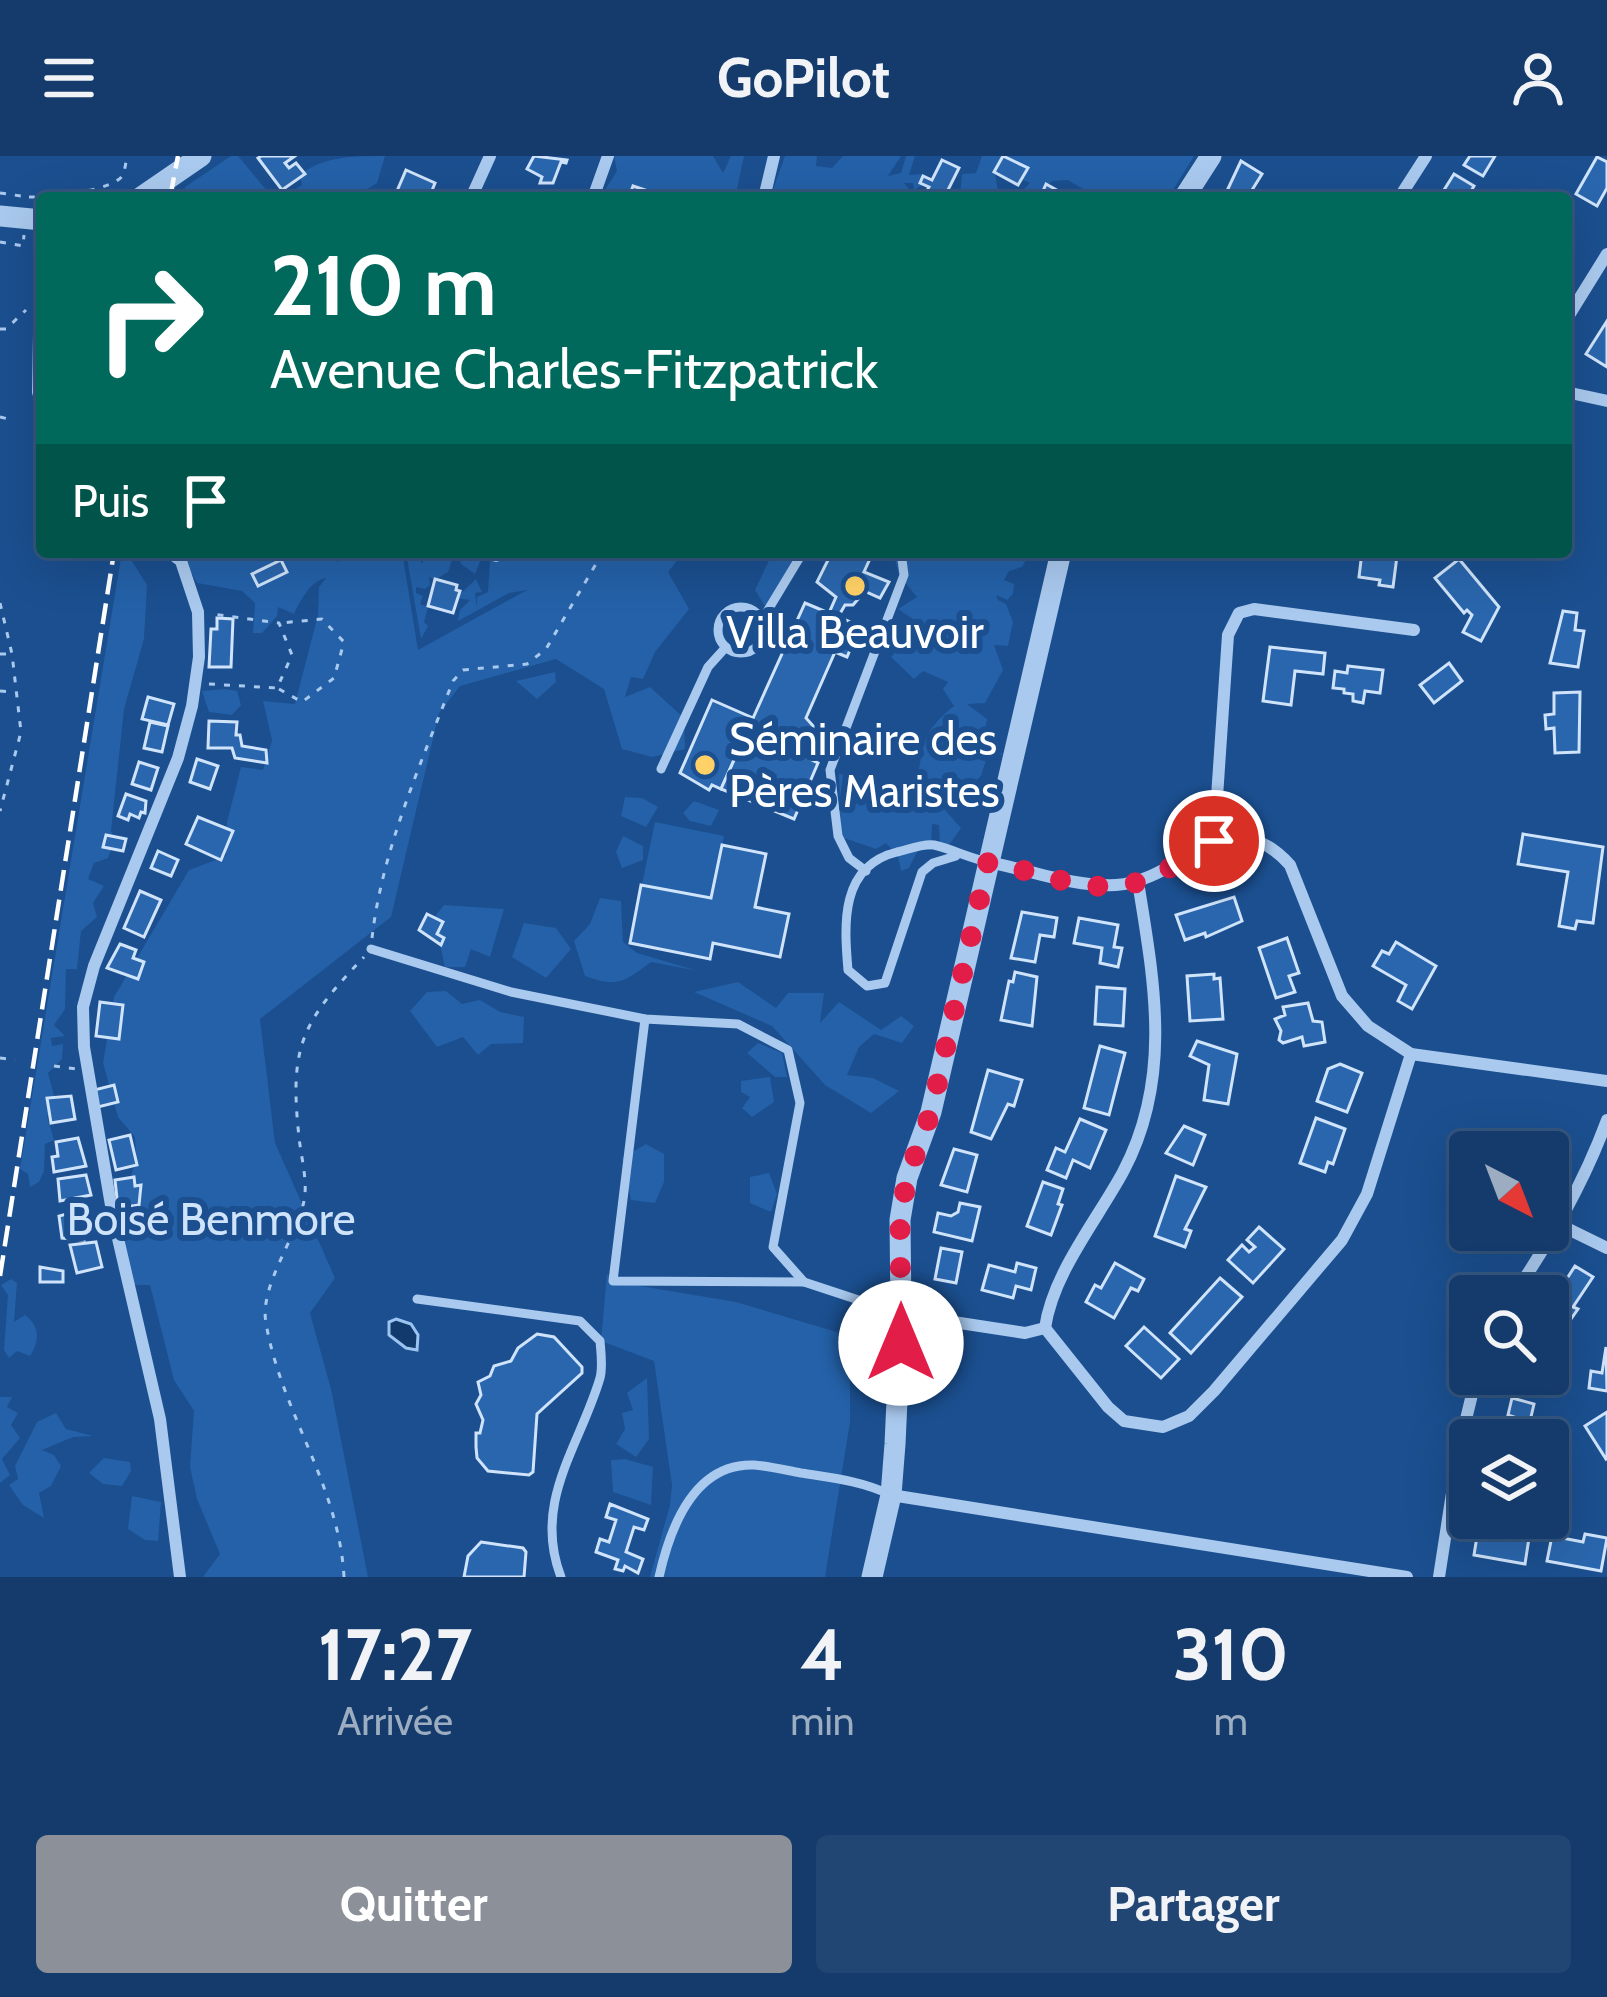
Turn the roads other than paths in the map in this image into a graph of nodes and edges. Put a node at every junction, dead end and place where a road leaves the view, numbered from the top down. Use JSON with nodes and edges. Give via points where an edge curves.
{"nodes":[{"id":1,"x":201,"y":156,"type":"edge"},
{"id":2,"x":490,"y":156,"type":"edge"},
{"id":3,"x":608,"y":156,"type":"edge"},
{"id":4,"x":774,"y":156,"type":"edge"},
{"id":5,"x":1211,"y":156,"type":"edge"},
{"id":6,"x":1426,"y":156,"type":"edge"},
{"id":7,"x":149,"y":192,"type":"edge"},
{"id":8,"x":474,"y":192,"type":"edge"},
{"id":9,"x":595,"y":192,"type":"edge"},
{"id":10,"x":765,"y":192,"type":"edge"},
{"id":11,"x":1188,"y":192,"type":"edge"},
{"id":12,"x":1403,"y":192,"type":"edge"},
{"id":13,"x":0,"y":216,"type":"edge"},
{"id":14,"x":36,"y":220,"type":"edge"},
{"id":15,"x":1607,"y":254,"type":"edge"},
{"id":16,"x":1572,"y":310,"type":"edge"},
{"id":17,"x":1572,"y":393,"type":"edge"},
{"id":18,"x":1607,"y":401,"type":"edge"},
{"id":19,"x":177,"y":558,"type":"edge"},
{"id":20,"x":798,"y":558,"type":"edge"},
{"id":21,"x":902,"y":558,"type":"edge"},
{"id":22,"x":1060,"y":558,"type":"edge"},
{"id":23,"x":762,"y":620,"type":"junction"},
{"id":24,"x":1414,"y":630,"type":"dead end"},
{"id":25,"x":725,"y":647,"type":"junction"},
{"id":26,"x":661,"y":769,"type":"dead end"},
{"id":27,"x":1214,"y":841,"type":"junction"},
{"id":28,"x":956,"y":856,"type":"junction"},
{"id":29,"x":988,"y":862,"type":"junction"},
{"id":30,"x":866,"y":871,"type":"junction"},
{"id":31,"x":1138,"y":882,"type":"junction"},
{"id":32,"x":370,"y":949,"type":"road end"},
{"id":33,"x":646,"y":1019,"type":"junction"},
{"id":34,"x":1411,"y":1054,"type":"junction"},
{"id":35,"x":1607,"y":1081,"type":"edge"},
{"id":36,"x":1607,"y":1120,"type":"edge"},
{"id":37,"x":1569,"y":1210,"type":"edge"},
{"id":38,"x":1569,"y":1230,"type":"edge"},
{"id":39,"x":1607,"y":1248,"type":"edge"},
{"id":40,"x":804,"y":1282,"type":"junction"},
{"id":41,"x":417,"y":1299,"type":"dead end"},
{"id":42,"x":902,"y":1314,"type":"junction"},
{"id":43,"x":1045,"y":1328,"type":"junction"},
{"id":44,"x":1472,"y":1395,"type":"edge"},
{"id":45,"x":891,"y":1495,"type":"junction"},
{"id":46,"x":180,"y":1577,"type":"edge"},
{"id":47,"x":562,"y":1577,"type":"edge"},
{"id":48,"x":659,"y":1577,"type":"edge"},
{"id":49,"x":872,"y":1577,"type":"edge"},
{"id":50,"x":1407,"y":1577,"type":"edge"},
{"id":51,"x":1439,"y":1577,"type":"edge"}],
"edges":[{"from":1,"to":7,"type":"street"},
{"from":2,"to":8,"type":"street"},
{"from":3,"to":9,"type":"street"},
{"from":4,"to":10,"type":"street"},
{"from":5,"to":11,"type":"street"},
{"from":6,"to":12,"type":"street"},
{"from":13,"to":14,"type":"street"},
{"from":15,"to":16,"type":"street"},
{"from":17,"to":18,"type":"street"},
{"from":19,"to":46,"type":"street","via":[[198,612],[195,688],[178,758],[83,1007],[113,1217],[160,1419]]},
{"from":20,"to":23,"type":"lane"},
{"from":21,"to":30,"type":"lane","via":[[904,575],[830,770],[838,836]]},
{"from":22,"to":29,"type":"street"},
{"from":23,"to":25,"type":"lane","via":[[754,648]]},
{"from":23,"to":25,"type":"lane","via":[[745,607],[724,614],[718,627]]},
{"from":24,"to":27,"type":"street","via":[[1239,613],[1228,635]]},
{"from":25,"to":26,"type":"lane"},
{"from":27,"to":31,"type":"street"},
{"from":27,"to":34,"type":"street","via":[[1256,838],[1276,848],[1342,996],[1368,1026]]},
{"from":28,"to":29,"type":"lane"},
{"from":28,"to":30,"type":"lane","via":[[931,844],[880,856]]},
{"from":28,"to":30,"type":"lane","via":[[922,872],[885,982],[867,986],[848,970],[844,918],[851,886]]},
{"from":29,"to":31,"type":"street","via":[[1096,886]]},
{"from":29,"to":42,"type":"street","via":[[931,1112],[907,1178]]},
{"from":31,"to":43,"type":"street","via":[[1157,1001],[1149,1106]]},
{"from":32,"to":33,"type":"lane","via":[[511,992]]},
{"from":33,"to":40,"type":"lane","via":[[738,1024],[788,1050],[800,1103],[773,1247]]},
{"from":33,"to":40,"type":"lane","via":[[613,1281]]},
{"from":34,"to":35,"type":"street"},
{"from":34,"to":43,"type":"street","via":[[1366,1194],[1342,1240],[1189,1416],[1163,1427],[1124,1421]]},
{"from":36,"to":37,"type":"street"},
{"from":38,"to":39,"type":"street"},
{"from":40,"to":42,"type":"lane"},
{"from":41,"to":47,"type":"lane","via":[[580,1321],[600,1341],[602,1374],[557,1483],[554,1558]]},
{"from":42,"to":43,"type":"street","via":[[1025,1333]]},
{"from":42,"to":45,"type":"street"},
{"from":44,"to":51,"type":"street"},
{"from":45,"to":48,"type":"lane","via":[[867,1483],[750,1465],[712,1475],[693,1492]]},
{"from":45,"to":49,"type":"street"},
{"from":45,"to":50,"type":"street"}]}
